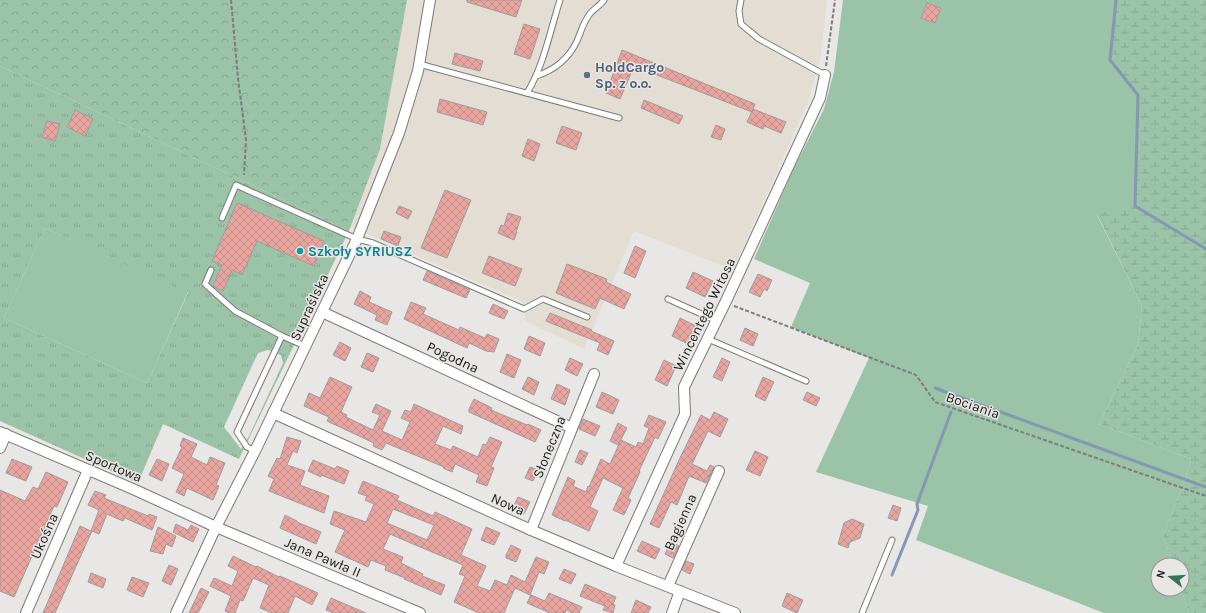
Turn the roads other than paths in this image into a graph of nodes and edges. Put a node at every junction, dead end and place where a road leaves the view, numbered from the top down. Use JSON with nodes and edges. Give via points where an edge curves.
{"nodes":[{"id":1,"x":430,"y":0,"type":"edge"},
{"id":2,"x":560,"y":0,"type":"edge"},
{"id":3,"x":604,"y":0,"type":"edge"},
{"id":4,"x":741,"y":0,"type":"edge"},
{"id":5,"x":419,"y":64,"type":"junction"},
{"id":6,"x":825,"y":75,"type":"joint"},
{"id":7,"x":536,"y":76,"type":"junction"},
{"id":8,"x":527,"y":93,"type":"junction"},
{"id":9,"x":619,"y":118,"type":"dead end"},
{"id":10,"x":222,"y":218,"type":"dead end"},
{"id":11,"x":357,"y":239,"type":"junction"},
{"id":12,"x":211,"y":270,"type":"dead end"},
{"id":13,"x":668,"y":299,"type":"dead end"},
{"id":14,"x":322,"y":312,"type":"junction"},
{"id":15,"x":588,"y":317,"type":"dead end"},
{"id":16,"x":717,"y":320,"type":"junction"},
{"id":17,"x":282,"y":336,"type":"junction"},
{"id":18,"x":708,"y":339,"type":"junction"},
{"id":19,"x":306,"y":346,"type":"junction"},
{"id":20,"x":594,"y":374,"type":"dead end"},
{"id":21,"x":806,"y":382,"type":"dead end"},
{"id":22,"x":273,"y":413,"type":"junction"},
{"id":23,"x":572,"y":428,"type":"junction"},
{"id":24,"x":3,"y":433,"type":"edge"},
{"id":25,"x":0,"y":448,"type":"edge"},
{"id":26,"x":255,"y":451,"type":"junction"},
{"id":27,"x":88,"y":470,"type":"junction"},
{"id":28,"x":719,"y":471,"type":"dead end"},
{"id":29,"x":216,"y":527,"type":"junction"},
{"id":30,"x":531,"y":530,"type":"junction"},
{"id":31,"x":892,"y":540,"type":"dead end"},
{"id":32,"x":616,"y":566,"type":"junction"},
{"id":33,"x":668,"y":586,"type":"junction"},
{"id":34,"x":680,"y":591,"type":"junction"},
{"id":35,"x":26,"y":613,"type":"edge"},
{"id":36,"x":176,"y":613,"type":"edge"},
{"id":37,"x":420,"y":613,"type":"edge"},
{"id":38,"x":672,"y":613,"type":"edge"},
{"id":39,"x":735,"y":613,"type":"edge"},
{"id":40,"x":862,"y":613,"type":"edge"}],
"edges":[{"from":1,"to":5,"type":"street","name":"Supraślska"},
{"from":2,"to":7,"type":"lane"},
{"from":3,"to":7,"type":"lane","via":[[584,23],[566,59],[547,73]]},
{"from":4,"to":6,"type":"lane","via":[[741,24],[759,39]]},
{"from":5,"to":8,"type":"lane"},
{"from":5,"to":11,"type":"street","name":"Supraślska","via":[[399,133]]},
{"from":6,"to":16,"type":"street","name":"Wincentego Witosa","via":[[820,98]]},
{"from":7,"to":8,"type":"lane"},
{"from":8,"to":9,"type":"lane"},
{"from":10,"to":11,"type":"lane","via":[[236,185]]},
{"from":11,"to":14,"type":"street","name":"Supraślska"},
{"from":11,"to":15,"type":"lane","via":[[373,243],[524,309],[543,298]]},
{"from":12,"to":17,"type":"lane","via":[[205,284],[235,311]]},
{"from":13,"to":16,"type":"lane"},
{"from":14,"to":19,"type":"street","name":"Supraślska"},
{"from":14,"to":23,"type":"street","name":"Pogodna"},
{"from":16,"to":18,"type":"street","name":"Wincentego Witosa"},
{"from":17,"to":19,"type":"lane"},
{"from":17,"to":26,"type":"lane","via":[[237,432],[247,447]]},
{"from":18,"to":21,"type":"lane"},
{"from":18,"to":32,"type":"street","name":"Wincentego Witosa","via":[[684,388],[685,414]]},
{"from":19,"to":22,"type":"street","name":"Supraślska"},
{"from":20,"to":23,"type":"street","name":"Słoneczna"},
{"from":22,"to":26,"type":"street","name":"Supraślska"},
{"from":22,"to":30,"type":"street","name":"Nowa"},
{"from":23,"to":30,"type":"street","name":"Słoneczna"},
{"from":24,"to":25,"type":"street"},
{"from":24,"to":27,"type":"street","name":"Sportowa"},
{"from":26,"to":29,"type":"street","name":"Supraślska"},
{"from":27,"to":29,"type":"street","name":"Sportowa"},
{"from":27,"to":35,"type":"street","name":"Ukośna"},
{"from":28,"to":33,"type":"street","name":"Bagienna"},
{"from":29,"to":36,"type":"street","name":"Supraślska"},
{"from":29,"to":37,"type":"street","name":"Jana Pawła II"},
{"from":30,"to":32,"type":"street","name":"Nowa"},
{"from":31,"to":40,"type":"lane"},
{"from":32,"to":33,"type":"street","name":"Nowa"},
{"from":33,"to":34,"type":"street","name":"Nowa"},
{"from":34,"to":38,"type":"street"},
{"from":34,"to":39,"type":"street","name":"Nowa"}]}
